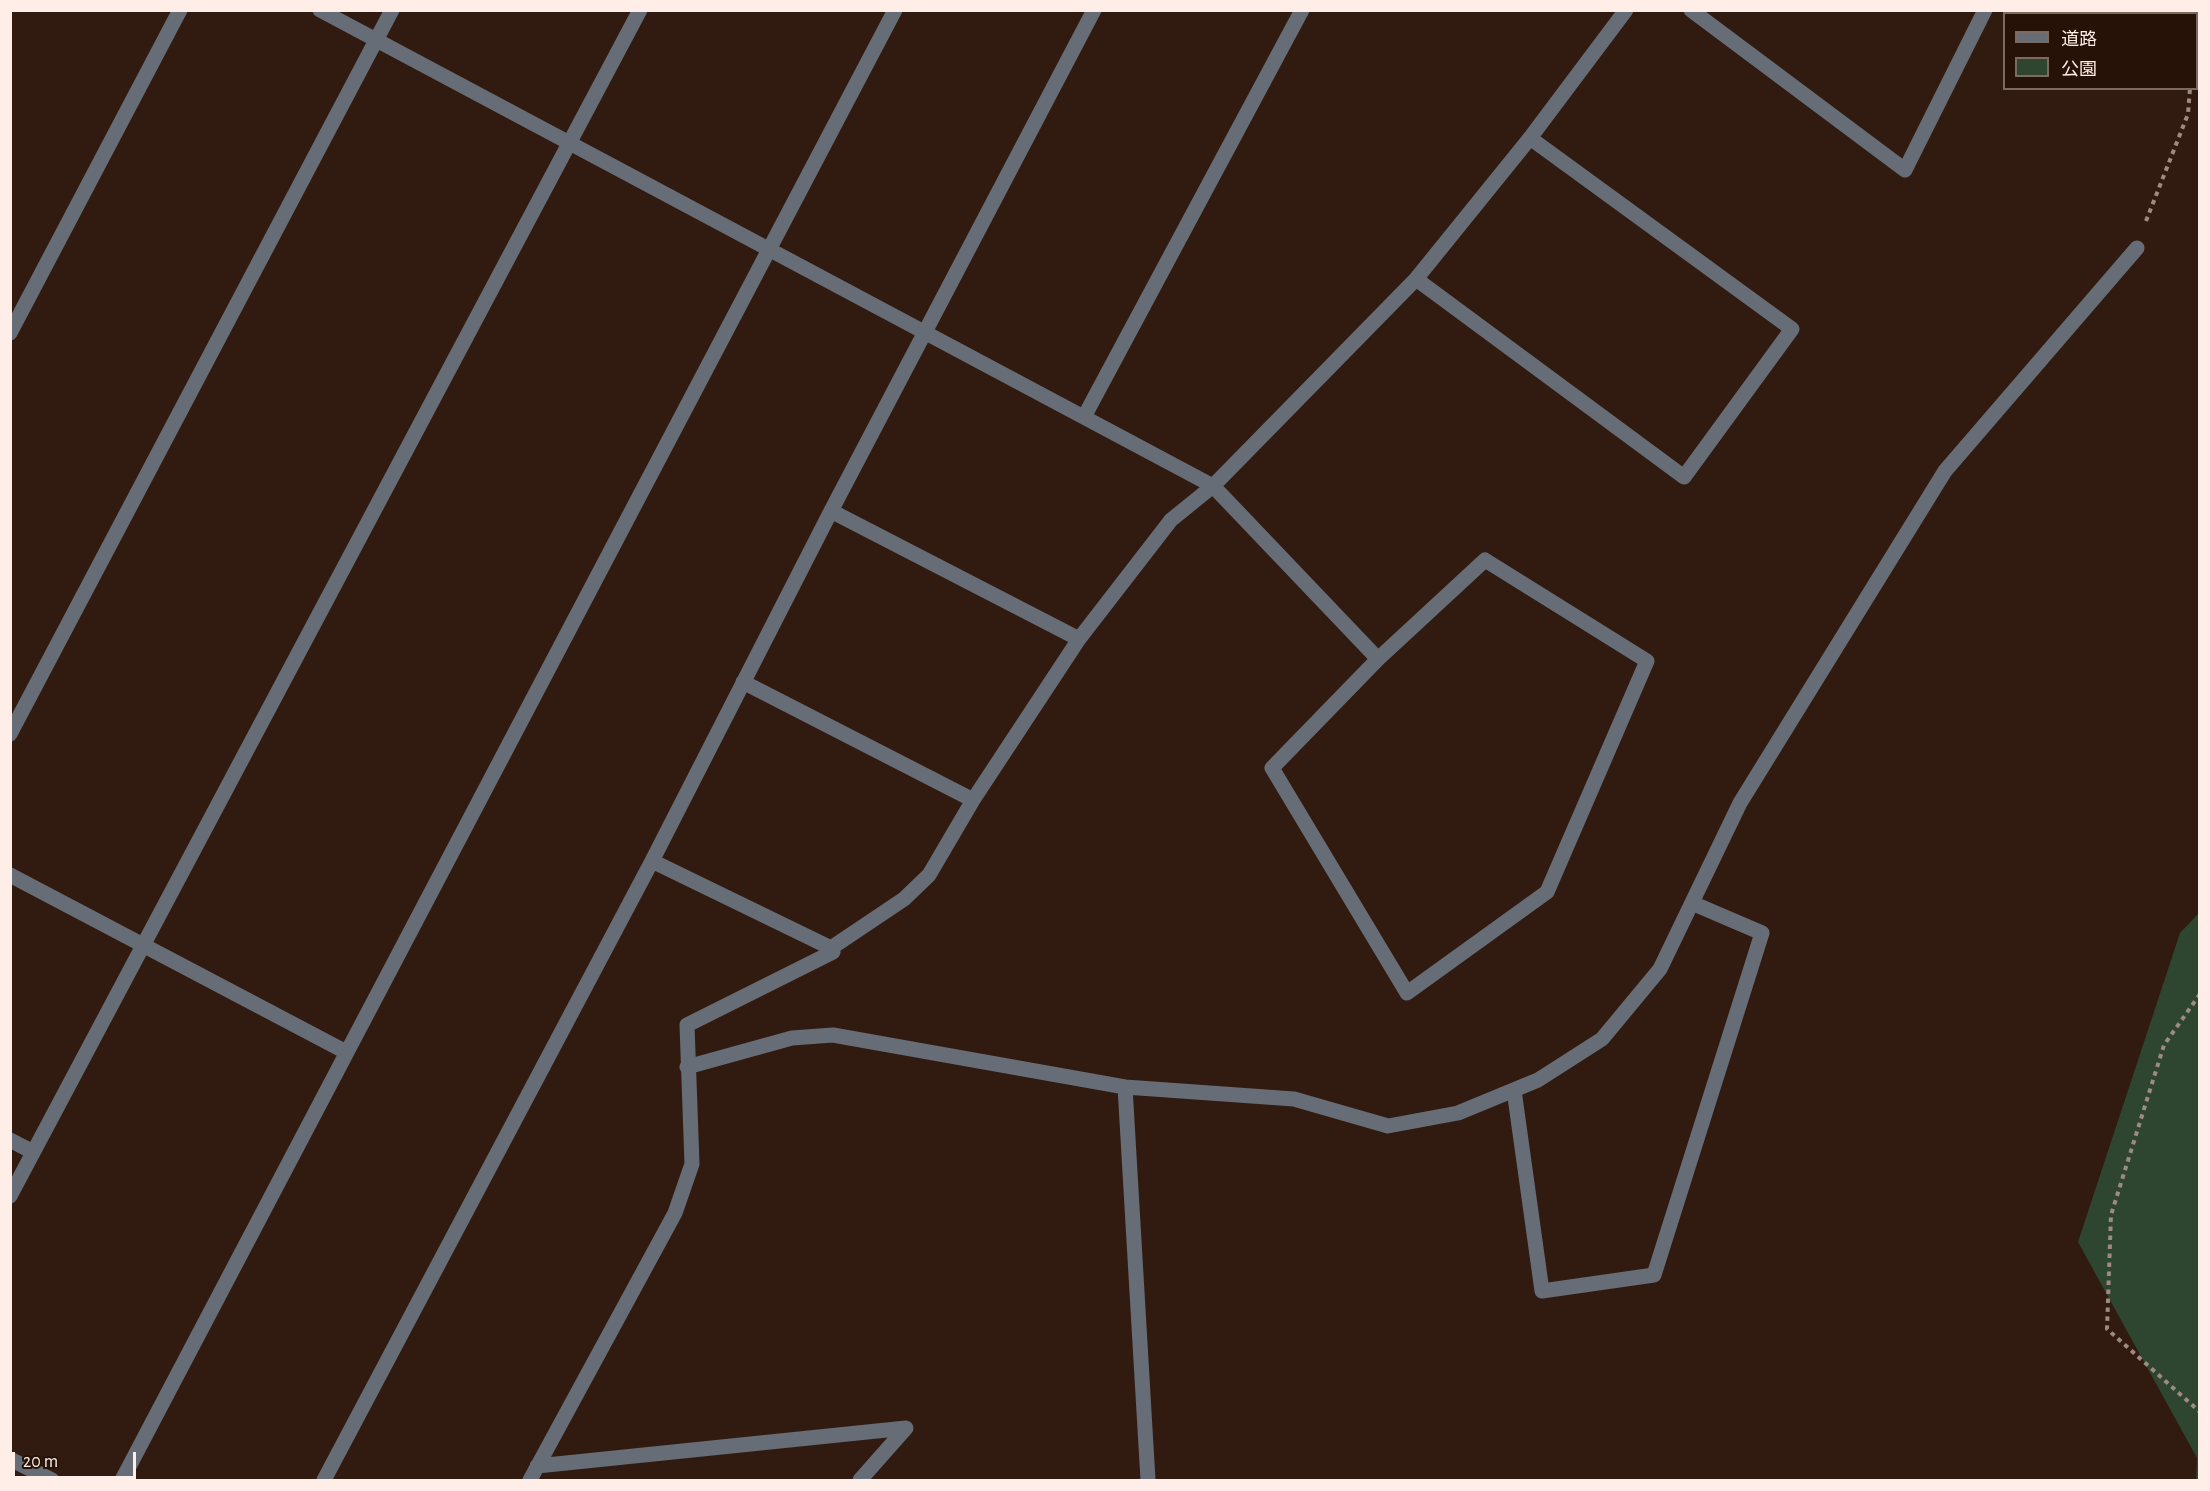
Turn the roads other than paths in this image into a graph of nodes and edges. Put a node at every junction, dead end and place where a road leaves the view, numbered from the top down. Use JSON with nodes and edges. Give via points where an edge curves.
{"nodes":[{"id":1,"x":180,"y":10,"type":"edge"},
{"id":2,"x":320,"y":10,"type":"edge"},
{"id":3,"x":392,"y":10,"type":"edge"},
{"id":4,"x":640,"y":10,"type":"edge"},
{"id":5,"x":895,"y":10,"type":"edge"},
{"id":6,"x":1094,"y":10,"type":"edge"},
{"id":7,"x":1302,"y":10,"type":"edge"},
{"id":8,"x":1626,"y":10,"type":"edge"},
{"id":9,"x":1691,"y":10,"type":"edge"},
{"id":10,"x":1985,"y":10,"type":"edge"},
{"id":11,"x":376,"y":40,"type":"junction"},
{"id":12,"x":1530,"y":138,"type":"junction"},
{"id":13,"x":570,"y":143,"type":"junction"},
{"id":14,"x":2137,"y":248,"type":"road end"},
{"id":15,"x":768,"y":249,"type":"junction"},
{"id":16,"x":1416,"y":279,"type":"junction"},
{"id":17,"x":925,"y":332,"type":"junction"},
{"id":18,"x":10,"y":333,"type":"edge"},
{"id":19,"x":1084,"y":417,"type":"junction"},
{"id":20,"x":1214,"y":486,"type":"junction"},
{"id":21,"x":831,"y":511,"type":"junction"},
{"id":22,"x":1079,"y":639,"type":"junction"},
{"id":23,"x":1378,"y":659,"type":"junction"},
{"id":24,"x":743,"y":681,"type":"junction"},
{"id":25,"x":10,"y":734,"type":"edge"},
{"id":26,"x":973,"y":800,"type":"junction"},
{"id":27,"x":652,"y":861,"type":"junction"},
{"id":28,"x":10,"y":875,"type":"edge"},
{"id":29,"x":1692,"y":903,"type":"junction"},
{"id":30,"x":143,"y":945,"type":"junction"},
{"id":31,"x":831,"y":948,"type":"junction"},
{"id":32,"x":346,"y":1052,"type":"junction"},
{"id":33,"x":687,"y":1067,"type":"junction"},
{"id":34,"x":1125,"y":1087,"type":"junction"},
{"id":35,"x":1514,"y":1090,"type":"junction"},
{"id":36,"x":10,"y":1140,"type":"edge"},
{"id":37,"x":33,"y":1152,"type":"junction"},
{"id":38,"x":10,"y":1196,"type":"edge"},
{"id":39,"x":10,"y":1459,"type":"edge"},
{"id":40,"x":537,"y":1466,"type":"junction"},
{"id":41,"x":52,"y":1480,"type":"edge"},
{"id":42,"x":122,"y":1480,"type":"edge"},
{"id":43,"x":324,"y":1480,"type":"edge"},
{"id":44,"x":530,"y":1480,"type":"edge"},
{"id":45,"x":860,"y":1480,"type":"edge"},
{"id":46,"x":1148,"y":1480,"type":"edge"}],
"edges":[{"from":1,"to":18,"type":"street"},
{"from":2,"to":11,"type":"street"},
{"from":3,"to":11,"type":"street"},
{"from":4,"to":13,"type":"street"},
{"from":5,"to":15,"type":"street"},
{"from":6,"to":17,"type":"street"},
{"from":7,"to":19,"type":"street"},
{"from":8,"to":12,"type":"street"},
{"from":9,"to":10,"type":"street","via":[[1905,170]]},
{"from":11,"to":13,"type":"street"},
{"from":11,"to":25,"type":"street"},
{"from":12,"to":16,"type":"street"},
{"from":12,"to":16,"type":"street","via":[[1792,330],[1684,477]]},
{"from":13,"to":15,"type":"street"},
{"from":13,"to":30,"type":"street"},
{"from":14,"to":29,"type":"street","via":[[1945,471],[1740,803]]},
{"from":15,"to":17,"type":"street"},
{"from":15,"to":32,"type":"street"},
{"from":16,"to":20,"type":"street"},
{"from":17,"to":19,"type":"street"},
{"from":17,"to":21,"type":"street"},
{"from":19,"to":20,"type":"street"},
{"from":20,"to":22,"type":"street","via":[[1171,520]]},
{"from":20,"to":23,"type":"street"},
{"from":21,"to":22,"type":"street"},
{"from":21,"to":24,"type":"street"},
{"from":22,"to":26,"type":"street"},
{"from":23,"to":23,"type":"street","via":[[1485,561],[1647,661],[1547,892],[1407,993],[1272,768]]},
{"from":24,"to":26,"type":"street"},
{"from":24,"to":27,"type":"street"},
{"from":26,"to":31,"type":"street","via":[[929,875],[904,899]]},
{"from":27,"to":31,"type":"street"},
{"from":27,"to":43,"type":"street"},
{"from":28,"to":30,"type":"street"},
{"from":29,"to":35,"type":"street","via":[[1660,969],[1602,1039],[1538,1080]]},
{"from":29,"to":35,"type":"street","via":[[1762,933],[1654,1275],[1542,1291]]},
{"from":30,"to":32,"type":"street"},
{"from":30,"to":37,"type":"street"},
{"from":31,"to":33,"type":"street","via":[[833,952],[687,1025]]},
{"from":32,"to":42,"type":"street"},
{"from":33,"to":34,"type":"street","via":[[792,1038],[833,1035]]},
{"from":33,"to":40,"type":"street","via":[[692,1164],[675,1213]]},
{"from":34,"to":35,"type":"street","via":[[1294,1099],[1388,1126],[1458,1113]]},
{"from":34,"to":46,"type":"street"},
{"from":36,"to":37,"type":"street"},
{"from":37,"to":38,"type":"street"},
{"from":39,"to":41,"type":"street"},
{"from":40,"to":44,"type":"street"},
{"from":40,"to":45,"type":"street","via":[[906,1428]]}]}
